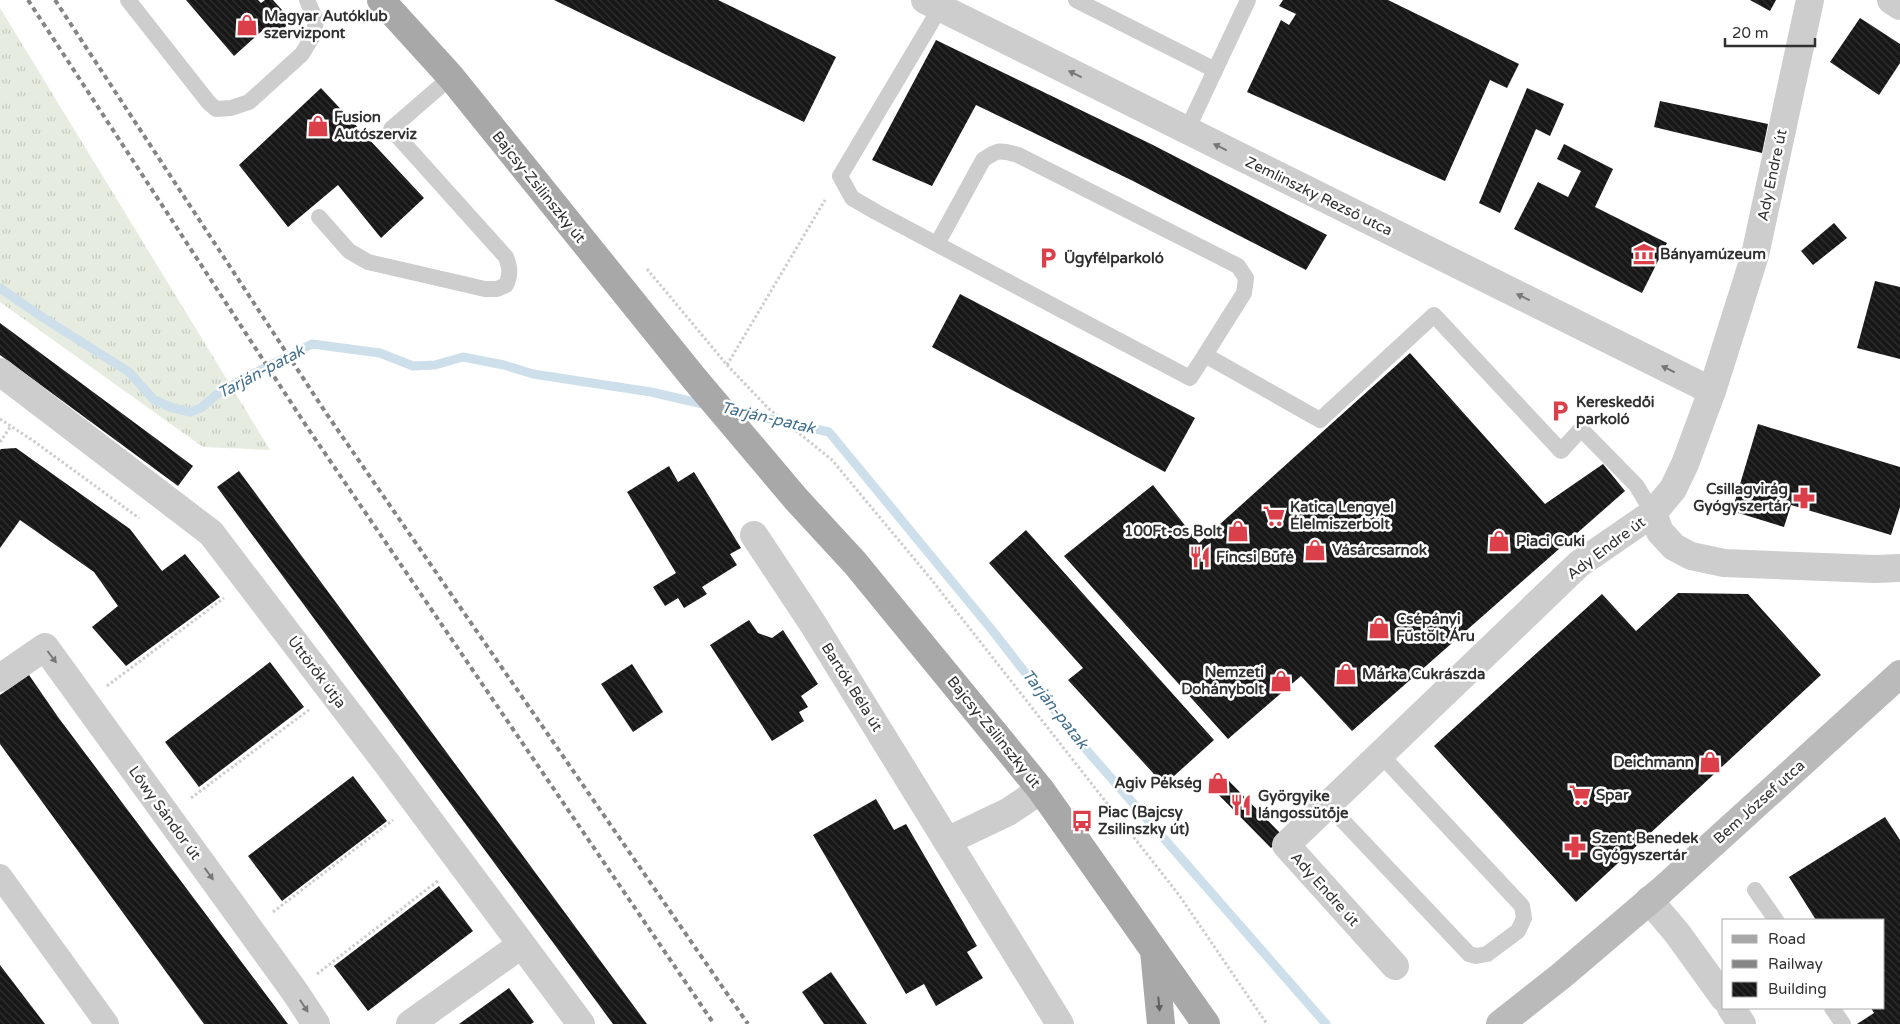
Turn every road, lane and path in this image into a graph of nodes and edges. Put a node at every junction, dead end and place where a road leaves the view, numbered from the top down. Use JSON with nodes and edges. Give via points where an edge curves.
{"nodes":[{"id":1,"x":128,"y":0,"type":"edge"},
{"id":2,"x":307,"y":0,"type":"edge"},
{"id":3,"x":381,"y":0,"type":"edge"},
{"id":4,"x":1076,"y":0,"type":"edge"},
{"id":5,"x":1248,"y":0,"type":"edge"},
{"id":6,"x":1810,"y":0,"type":"edge"},
{"id":7,"x":1891,"y":0,"type":"edge"},
{"id":8,"x":931,"y":2,"type":"edge"},
{"id":9,"x":1900,"y":6,"type":"edge"},
{"id":10,"x":1215,"y":70,"type":"junction"},
{"id":11,"x":450,"y":77,"type":"junction"},
{"id":12,"x":1186,"y":130,"type":"junction"},
{"id":13,"x":840,"y":176,"type":"junction"},
{"id":14,"x":319,"y":217,"type":"dead end"},
{"id":15,"x":936,"y":244,"type":"junction"},
{"id":16,"x":1205,"y":355,"type":"junction"},
{"id":17,"x":728,"y":365,"type":"dead end"},
{"id":18,"x":2,"y":376,"type":"edge"},
{"id":19,"x":1712,"y":391,"type":"junction"},
{"id":20,"x":768,"y":408,"type":"dead end"},
{"id":21,"x":0,"y":419,"type":"edge"},
{"id":22,"x":11,"y":426,"type":"junction"},
{"id":23,"x":0,"y":442,"type":"edge"},
{"id":24,"x":1653,"y":513,"type":"junction"},
{"id":25,"x":144,"y":521,"type":"dead end"},
{"id":26,"x":754,"y":535,"type":"dead end"},
{"id":27,"x":1892,"y":571,"type":"edge"},
{"id":28,"x":230,"y":593,"type":"dead end"},
{"id":29,"x":1900,"y":674,"type":"edge"},
{"id":30,"x":0,"y":678,"type":"edge"},
{"id":31,"x":86,"y":703,"type":"junction"},
{"id":32,"x":314,"y":705,"type":"dead end"},
{"id":33,"x":1381,"y":755,"type":"junction"},
{"id":34,"x":1042,"y":790,"type":"junction"},
{"id":35,"x":1328,"y":805,"type":"junction"},
{"id":36,"x":166,"y":816,"type":"junction"},
{"id":37,"x":397,"y":816,"type":"dead end"},
{"id":38,"x":947,"y":841,"type":"junction"},
{"id":39,"x":0,"y":876,"type":"edge"},
{"id":40,"x":443,"y":877,"type":"dead end"},
{"id":41,"x":1755,"y":890,"type":"dead end"},
{"id":42,"x":1649,"y":900,"type":"junction"},
{"id":43,"x":1775,"y":919,"type":"edge"},
{"id":44,"x":250,"y":930,"type":"junction"},
{"id":45,"x":521,"y":944,"type":"junction"},
{"id":46,"x":1154,"y":950,"type":"junction"},
{"id":47,"x":1395,"y":966,"type":"dead end"},
{"id":48,"x":295,"y":992,"type":"junction"},
{"id":49,"x":1722,"y":995,"type":"edge"},
{"id":50,"x":1732,"y":1009,"type":"edge"},
{"id":51,"x":1833,"y":1009,"type":"edge"},
{"id":52,"x":107,"y":1024,"type":"edge"},
{"id":53,"x":316,"y":1024,"type":"edge"},
{"id":54,"x":410,"y":1024,"type":"edge"},
{"id":55,"x":581,"y":1024,"type":"edge"},
{"id":56,"x":1060,"y":1024,"type":"edge"},
{"id":57,"x":1161,"y":1024,"type":"edge"},
{"id":58,"x":1206,"y":1024,"type":"edge"},
{"id":59,"x":1268,"y":1024,"type":"edge"},
{"id":60,"x":1500,"y":1024,"type":"edge"},
{"id":61,"x":1742,"y":1024,"type":"edge"},
{"id":62,"x":1842,"y":1024,"type":"edge"}],
"edges":[{"from":1,"to":2,"type":"lane","via":[[216,109],[249,102],[302,54],[314,34],[316,20]]},
{"from":3,"to":11,"type":"main road","name":"Bajcsy-Zsilinszky út"},
{"from":4,"to":10,"type":"lane"},
{"from":5,"to":10,"type":"lane"},
{"from":6,"to":19,"type":"street","name":"Ady Endre út","via":[[1755,255]]},
{"from":7,"to":9,"type":"street"},
{"from":12,"to":8,"type":"street","name":"Zemlinszky Rezső utca","one_way":true},
{"from":8,"to":13,"type":"lane"},
{"from":10,"to":12,"type":"lane"},
{"from":11,"to":14,"type":"lane","via":[[391,129],[506,257],[510,267],[506,285],[485,289],[368,262],[349,251]]},
{"from":11,"to":34,"type":"main road","name":"Bajcsy-Zsilinszky út","via":[[693,377],[856,563]]},
{"from":19,"to":12,"type":"street","name":"Zemlinszky Rezső utca","one_way":true},
{"from":13,"to":15,"type":"lane","via":[[852,198]]},
{"from":13,"to":17,"type":"path"},
{"from":15,"to":16,"type":"lane","via":[[1190,378]]},
{"from":15,"to":16,"type":"lane","via":[[983,160],[1003,150],[1018,155],[1238,266],[1246,278],[1244,293]]},
{"from":16,"to":24,"type":"lane","via":[[1320,420],[1434,314],[1561,451],[1581,429],[1636,485]]},
{"from":18,"to":45,"type":"street","name":"Úttörők útja","via":[[211,533]]},
{"from":19,"to":24,"type":"street","name":"Ady Endre út","via":[[1685,464],[1673,488]]},
{"from":20,"to":59,"type":"path","via":[[832,460],[931,579],[1179,895]]},
{"from":21,"to":22,"type":"path"},
{"from":22,"to":23,"type":"path"},
{"from":22,"to":25,"type":"path"},
{"from":24,"to":27,"type":"street","via":[[1660,532],[1674,547],[1691,556],[1724,563]]},
{"from":24,"to":33,"type":"street","name":"Ady Endre út","via":[[1579,564]]},
{"from":26,"to":38,"type":"street","name":"Bartók Béla út"},
{"from":28,"to":31,"type":"path"},
{"from":29,"to":42,"type":"main road","name":"Bem József utca"},
{"from":30,"to":31,"type":"street","name":"Lőwy Sándor út","one_way":true,"via":[[44,648]]},
{"from":31,"to":36,"type":"street","name":"Lőwy Sándor út"},
{"from":32,"to":36,"type":"path"},
{"from":33,"to":35,"type":"street","name":"Ady Endre út"},
{"from":33,"to":35,"type":"lane","via":[[1522,906],[1524,918],[1518,931],[1487,954],[1469,954]]},
{"from":34,"to":38,"type":"street","via":[[1008,812]]},
{"from":34,"to":46,"type":"main road","name":"Bajcsy-Zsilinszky út"},
{"from":35,"to":47,"type":"street","name":"Ady Endre út","via":[[1286,845]]},
{"from":36,"to":44,"type":"street","name":"Lőwy Sándor út","one_way":true},
{"from":37,"to":44,"type":"path"},
{"from":38,"to":56,"type":"street","name":"Bartók Béla út"},
{"from":39,"to":52,"type":"street"},
{"from":40,"to":48,"type":"path"},
{"from":41,"to":43,"type":"lane"},
{"from":42,"to":49,"type":"street"},
{"from":42,"to":60,"type":"main road","name":"Bem József utca"},
{"from":44,"to":48,"type":"street","name":"Lőwy Sándor út"},
{"from":45,"to":54,"type":"street"},
{"from":45,"to":55,"type":"street","name":"Úttörők útja"},
{"from":46,"to":57,"type":"main road","one_way":true},
{"from":46,"to":58,"type":"main road","name":"Bajcsy-Zsilinszky út"},
{"from":48,"to":53,"type":"street","name":"Lőwy Sándor út","one_way":true},
{"from":50,"to":61,"type":"street"},
{"from":51,"to":62,"type":"lane"}]}
